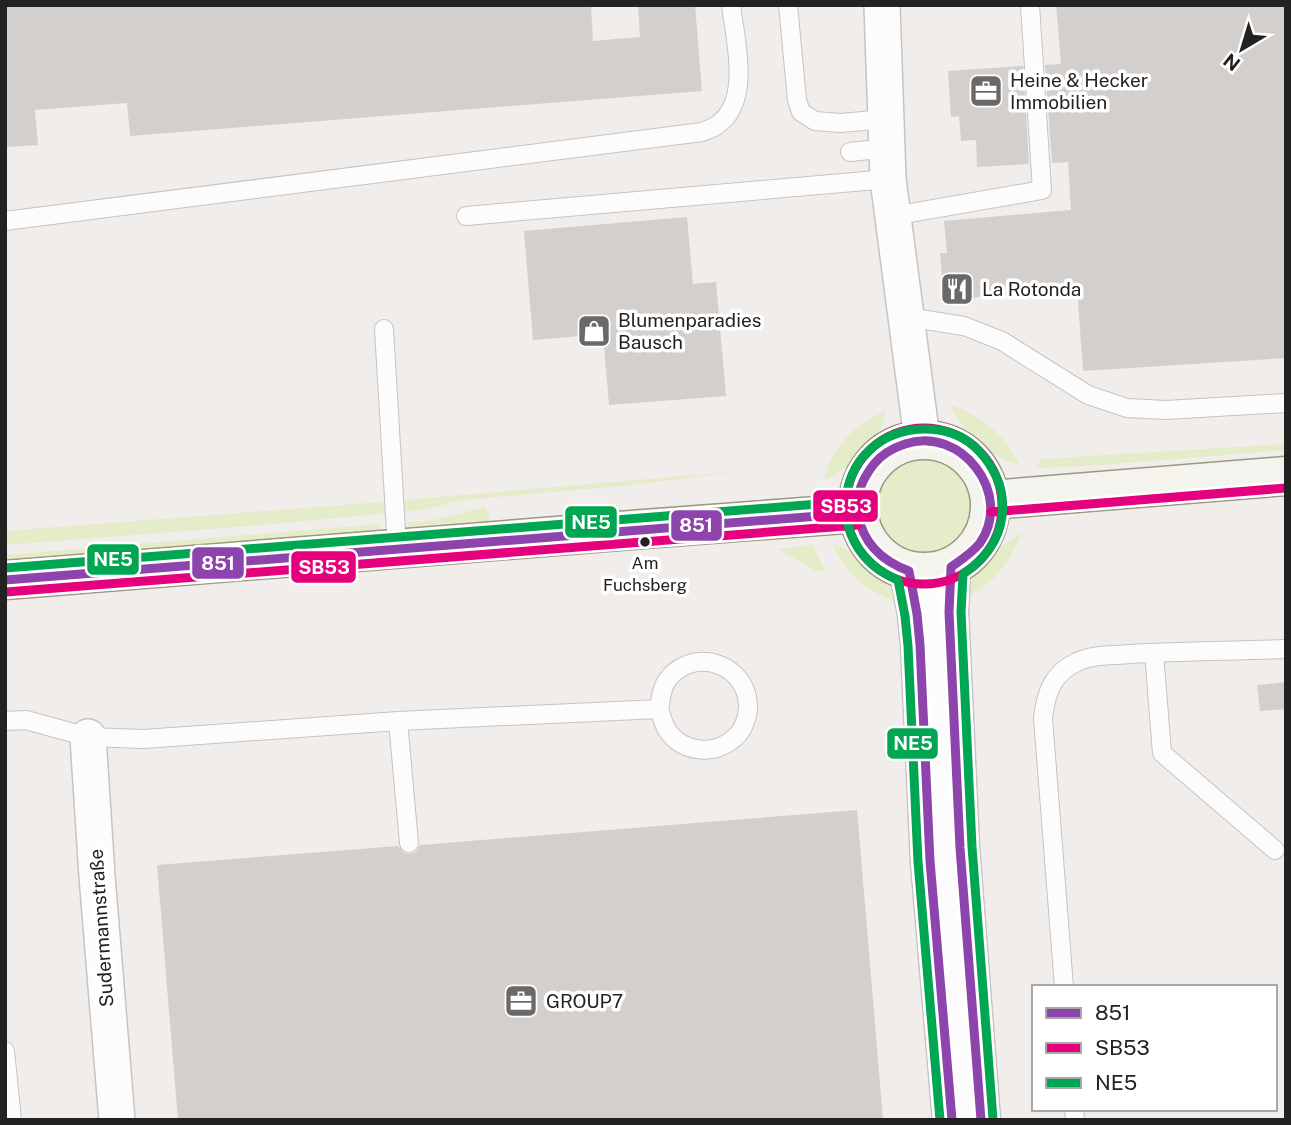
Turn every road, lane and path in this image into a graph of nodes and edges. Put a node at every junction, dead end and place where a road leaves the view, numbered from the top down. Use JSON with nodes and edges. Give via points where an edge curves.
{"nodes":[{"id":1,"x":731,"y":5,"type":"edge"},
{"id":2,"x":788,"y":5,"type":"edge"},
{"id":3,"x":882,"y":5,"type":"edge"},
{"id":4,"x":1030,"y":5,"type":"edge"},
{"id":5,"x":887,"y":149,"type":"junction"},
{"id":6,"x":850,"y":152,"type":"dead end"},
{"id":7,"x":467,"y":216,"type":"dead end"},
{"id":8,"x":893,"y":216,"type":"junction"},
{"id":9,"x":5,"y":220,"type":"edge"},
{"id":10,"x":907,"y":317,"type":"junction"},
{"id":11,"x":384,"y":328,"type":"dead end"},
{"id":12,"x":1286,"y":403,"type":"edge"},
{"id":13,"x":922,"y":439,"type":"junction"},
{"id":14,"x":1286,"y":477,"type":"edge"},
{"id":15,"x":990,"y":500,"type":"junction"},
{"id":16,"x":857,"y":513,"type":"junction"},
{"id":17,"x":397,"y":548,"type":"junction"},
{"id":18,"x":951,"y":567,"type":"junction"},
{"id":19,"x":909,"y":571,"type":"junction"},
{"id":20,"x":5,"y":580,"type":"edge"},
{"id":21,"x":1286,"y":649,"type":"edge"},
{"id":22,"x":1154,"y":653,"type":"junction"},
{"id":23,"x":659,"y":709,"type":"junction"},
{"id":24,"x":5,"y":721,"type":"edge"},
{"id":25,"x":398,"y":721,"type":"junction"},
{"id":26,"x":88,"y":737,"type":"junction"},
{"id":27,"x":409,"y":843,"type":"dead end"},
{"id":28,"x":1275,"y":850,"type":"dead end"},
{"id":29,"x":1065,"y":985,"type":"edge"},
{"id":30,"x":5,"y":1051,"type":"edge"},
{"id":31,"x":12,"y":1120,"type":"edge"},
{"id":32,"x":117,"y":1120,"type":"edge"},
{"id":33,"x":952,"y":1120,"type":"edge"},
{"id":34,"x":981,"y":1120,"type":"edge"}],
"edges":[{"from":1,"to":9,"type":"lane","via":[[738,89],[719,124],[702,132]]},
{"from":2,"to":5,"type":"lane","via":[[801,112],[815,121],[841,123]]},
{"from":3,"to":5,"type":"street"},
{"from":4,"to":8,"type":"lane","via":[[1042,190]]},
{"from":5,"to":6,"type":"lane"},
{"from":5,"to":7,"type":"lane"},
{"from":5,"to":8,"type":"street"},
{"from":8,"to":10,"type":"street"},
{"from":10,"to":12,"type":"lane","via":[[964,326],[1002,341],[1088,395],[1127,408]]},
{"from":10,"to":13,"type":"street"},
{"from":11,"to":17,"type":"lane"},
{"from":13,"to":15,"type":"main road","via":[[946,443],[966,455],[983,475]]},
{"from":13,"to":16,"type":"main road","via":[[899,444],[879,456],[859,491]]},
{"from":14,"to":15,"type":"main road"},
{"from":15,"to":18,"type":"main road","via":[[989,522],[981,543]]},
{"from":16,"to":17,"type":"main road"},
{"from":16,"to":19,"type":"main road","via":[[862,533],[874,550]]},
{"from":17,"to":20,"type":"main road"},
{"from":18,"to":19,"type":"main road"},
{"from":18,"to":34,"type":"street","via":[[960,848]]},
{"from":19,"to":33,"type":"street","via":[[920,645],[930,860]]},
{"from":21,"to":22,"type":"lane"},
{"from":22,"to":28,"type":"lane","via":[[1162,753]]},
{"from":22,"to":29,"type":"lane","via":[[1077,662],[1048,689],[1043,718]]},
{"from":23,"to":23,"type":"lane","via":[[669,678],[684,666],[707,661],[735,674],[748,697],[744,726],[717,749],[680,744],[668,732]]},
{"from":23,"to":25,"type":"lane"},
{"from":24,"to":26,"type":"lane","via":[[26,720]]},
{"from":25,"to":26,"type":"lane","via":[[144,739]]},
{"from":25,"to":27,"type":"lane"},
{"from":26,"to":32,"type":"street","name":"Sudermannstraße"},
{"from":30,"to":31,"type":"lane"}]}
